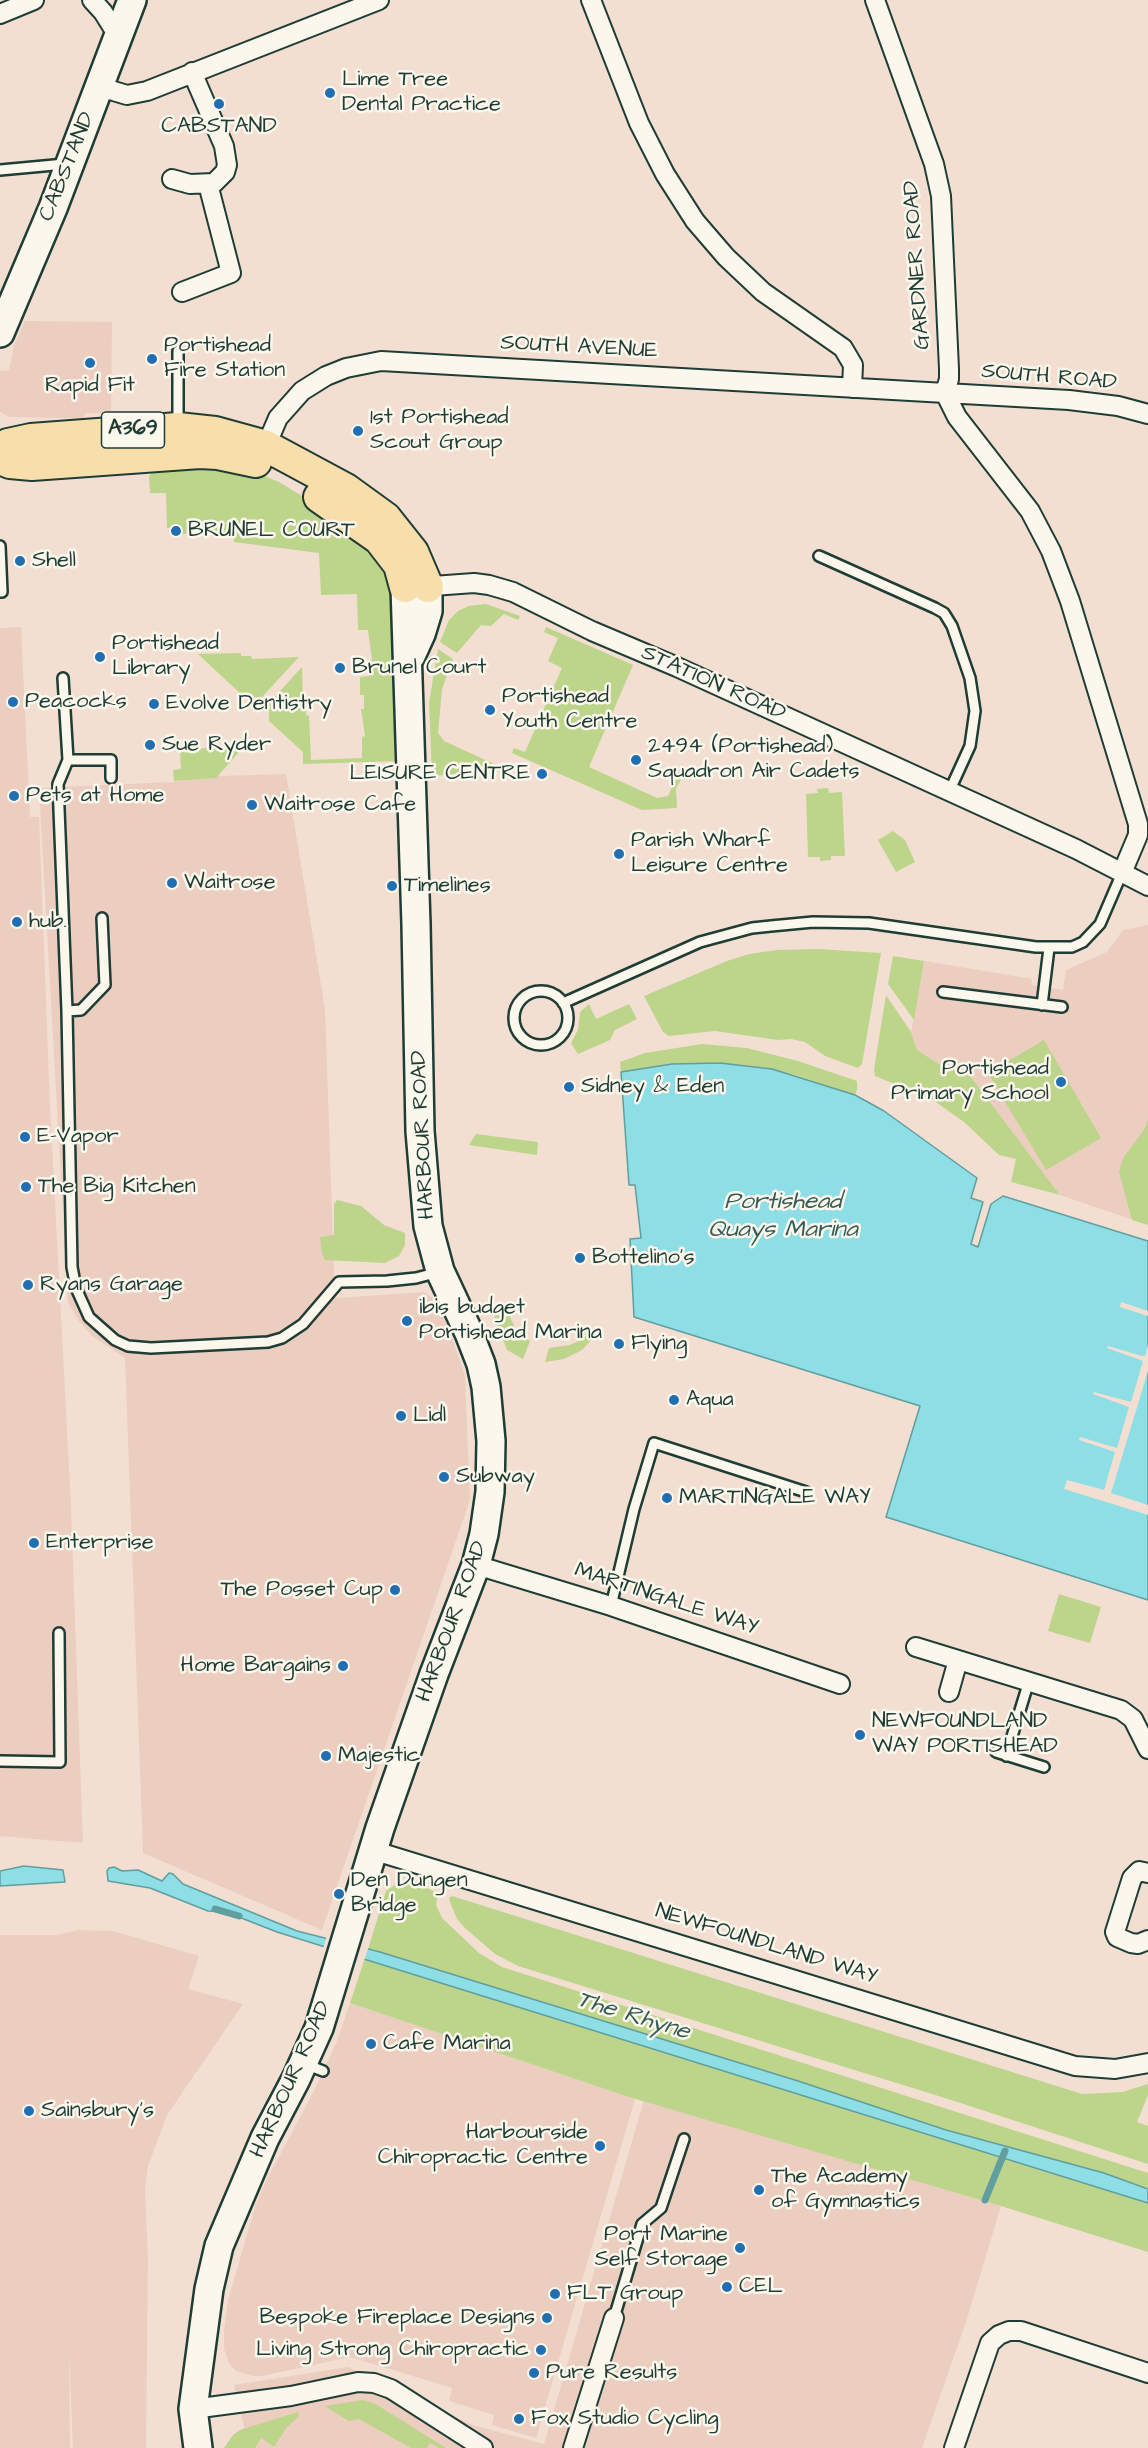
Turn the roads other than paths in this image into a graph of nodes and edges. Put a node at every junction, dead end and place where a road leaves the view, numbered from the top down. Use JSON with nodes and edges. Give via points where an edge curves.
{"nodes":[{"id":1,"x":34,"y":0,"type":"edge"},
{"id":2,"x":92,"y":0,"type":"edge"},
{"id":3,"x":132,"y":0,"type":"edge"},
{"id":4,"x":379,"y":0,"type":"edge"},
{"id":5,"x":591,"y":0,"type":"edge"},
{"id":6,"x":875,"y":0,"type":"edge"},
{"id":7,"x":0,"y":14,"type":"edge"},
{"id":8,"x":118,"y":36,"type":"junction"},
{"id":9,"x":192,"y":72,"type":"junction"},
{"id":10,"x":100,"y":87,"type":"junction"},
{"id":11,"x":70,"y":164,"type":"junction"},
{"id":12,"x":0,"y":170,"type":"edge"},
{"id":13,"x":172,"y":179,"type":"dead end"},
{"id":14,"x":208,"y":184,"type":"junction"},
{"id":15,"x":182,"y":292,"type":"dead end"},
{"id":16,"x":2,"y":318,"type":"edge"},
{"id":17,"x":178,"y":351,"type":"dead end"},
{"id":18,"x":852,"y":388,"type":"junction"},
{"id":19,"x":945,"y":393,"type":"junction"},
{"id":20,"x":1148,"y":414,"type":"edge"},
{"id":21,"x":178,"y":428,"type":"junction"},
{"id":22,"x":0,"y":448,"type":"edge"},
{"id":23,"x":263,"y":454,"type":"junction"},
{"id":24,"x":0,"y":459,"type":"edge"},
{"id":25,"x":0,"y":546,"type":"edge"},
{"id":26,"x":0,"y":556,"type":"edge"},
{"id":27,"x":819,"y":556,"type":"dead end"},
{"id":28,"x":1,"y":575,"type":"edge"},
{"id":29,"x":416,"y":587,"type":"junction"},
{"id":30,"x":0,"y":592,"type":"edge"},
{"id":31,"x":63,"y":678,"type":"dead end"},
{"id":32,"x":68,"y":760,"type":"junction"},
{"id":33,"x":111,"y":778,"type":"dead end"},
{"id":34,"x":949,"y":792,"type":"junction"},
{"id":35,"x":1122,"y":873,"type":"junction"},
{"id":36,"x":1148,"y":886,"type":"edge"},
{"id":37,"x":102,"y":918,"type":"dead end"},
{"id":38,"x":1049,"y":948,"type":"junction"},
{"id":39,"x":943,"y":992,"type":"dead end"},
{"id":40,"x":563,"y":1003,"type":"junction"},
{"id":41,"x":1042,"y":1005,"type":"junction"},
{"id":42,"x":1062,"y":1007,"type":"dead end"},
{"id":43,"x":67,"y":1011,"type":"junction"},
{"id":44,"x":440,"y":1271,"type":"junction"},
{"id":45,"x":806,"y":1492,"type":"dead end"},
{"id":46,"x":476,"y":1565,"type":"junction"},
{"id":47,"x":611,"y":1606,"type":"junction"},
{"id":48,"x":59,"y":1633,"type":"dead end"},
{"id":49,"x":916,"y":1647,"type":"dead end"},
{"id":50,"x":958,"y":1659,"type":"junction"},
{"id":51,"x":1029,"y":1681,"type":"junction"},
{"id":52,"x":840,"y":1684,"type":"dead end"},
{"id":53,"x":949,"y":1692,"type":"dead end"},
{"id":54,"x":1148,"y":1749,"type":"edge"},
{"id":55,"x":0,"y":1761,"type":"edge"},
{"id":56,"x":1044,"y":1767,"type":"dead end"},
{"id":57,"x":372,"y":1850,"type":"junction"},
{"id":58,"x":1148,"y":1873,"type":"edge"},
{"id":59,"x":1148,"y":1940,"type":"edge"},
{"id":60,"x":1148,"y":2063,"type":"edge"},
{"id":61,"x":684,"y":2139,"type":"dead end"},
{"id":62,"x":614,"y":2318,"type":"joint"},
{"id":63,"x":1148,"y":2373,"type":"edge"},
{"id":64,"x":193,"y":2409,"type":"junction"},
{"id":65,"x":198,"y":2448,"type":"edge"},
{"id":66,"x":483,"y":2448,"type":"edge"},
{"id":67,"x":573,"y":2448,"type":"edge"},
{"id":68,"x":954,"y":2448,"type":"edge"}],
"edges":[{"from":1,"to":7,"type":"street"},
{"from":2,"to":8,"type":"street"},
{"from":3,"to":8,"type":"street","name":"CABSTAND"},
{"from":4,"to":9,"type":"street"},
{"from":5,"to":18,"type":"street","via":[[651,149],[695,221],[764,292],[843,348],[853,365]]},
{"from":6,"to":19,"type":"street","name":"GARDNER ROAD","via":[[934,164],[941,196],[950,369]]},
{"from":8,"to":10,"type":"street","name":"CABSTAND"},
{"from":9,"to":10,"type":"street","via":[[136,94],[113,93]]},
{"from":9,"to":14,"type":"street","via":[[227,158],[220,179]]},
{"from":10,"to":11,"type":"street","name":"CABSTAND"},
{"from":11,"to":12,"type":"lane"},
{"from":11,"to":16,"type":"street","name":"CABSTAND"},
{"from":13,"to":14,"type":"street"},
{"from":14,"to":15,"type":"street","via":[[231,273]]},
{"from":17,"to":21,"type":"lane"},
{"from":18,"to":19,"type":"street","name":"SOUTH AVENUE"},
{"from":18,"to":23,"type":"street","name":"SOUTH AVENUE","via":[[381,361],[346,368],[313,383],[278,418]]},
{"from":19,"to":20,"type":"street","name":"SOUTH ROAD","via":[[1069,400]]},
{"from":19,"to":35,"type":"street","via":[[957,417],[1030,511],[1070,601],[1138,824],[1138,835]]},
{"from":21,"to":22,"type":"main road","number":"A369","via":[[31,439]]},
{"from":21,"to":23,"type":"main road","number":"A369","via":[[215,432]]},
{"from":23,"to":24,"type":"main road","number":"A369","via":[[238,458],[200,453],[32,465]]},
{"from":23,"to":29,"type":"main road","number":"A369","via":[[346,489],[386,518],[414,552]]},
{"from":25,"to":26,"type":"lane"},
{"from":26,"to":28,"type":"lane"},
{"from":27,"to":34,"type":"lane","via":[[944,613],[952,626],[970,678],[975,711],[970,747]]},
{"from":28,"to":30,"type":"lane"},
{"from":29,"to":34,"type":"street","name":"STATION ROAD","via":[[474,583],[502,588]]},
{"from":29,"to":44,"type":"street","name":"HARBOUR ROAD","via":[[408,663],[420,1131],[428,1226]]},
{"from":31,"to":32,"type":"lane"},
{"from":32,"to":33,"type":"lane","via":[[111,760]]},
{"from":32,"to":43,"type":"lane","via":[[58,784]]},
{"from":34,"to":35,"type":"street","name":"STATION ROAD"},
{"from":35,"to":36,"type":"street","name":"STATION ROAD"},
{"from":35,"to":38,"type":"lane","via":[[1093,933],[1072,947]]},
{"from":37,"to":43,"type":"lane","via":[[105,985],[81,1010]]},
{"from":38,"to":40,"type":"lane","via":[[869,923],[771,926],[700,942]]},
{"from":38,"to":41,"type":"lane"},
{"from":39,"to":41,"type":"lane"},
{"from":40,"to":40,"type":"lane","via":[[549,993],[528,994],[515,1011],[520,1036],[536,1045],[558,1039],[567,1023]]},
{"from":41,"to":42,"type":"lane"},
{"from":43,"to":44,"type":"lane","via":[[72,1267],[85,1310],[115,1340],[128,1346],[151,1348],[268,1342],[303,1324],[339,1282],[416,1278]]},
{"from":44,"to":46,"type":"street","name":"HARBOUR ROAD","via":[[477,1350],[486,1388],[491,1475],[486,1526]]},
{"from":45,"to":47,"type":"lane","via":[[654,1443]]},
{"from":46,"to":47,"type":"street","name":"MARTINGALE WAY"},
{"from":46,"to":57,"type":"street","name":"HARBOUR ROAD"},
{"from":47,"to":52,"type":"street","name":"MARTINGALE WAY"},
{"from":48,"to":55,"type":"lane","via":[[60,1762]]},
{"from":49,"to":50,"type":"street"},
{"from":50,"to":51,"type":"street"},
{"from":50,"to":53,"type":"street"},
{"from":51,"to":54,"type":"street","via":[[1127,1714]]},
{"from":51,"to":56,"type":"lane","via":[[1001,1754]]},
{"from":57,"to":60,"type":"street","name":"NEWFOUNDLAND WAY","via":[[1075,2066],[1115,2069]]},
{"from":57,"to":64,"type":"street","name":"HARBOUR ROAD","via":[[313,2067],[265,2138],[219,2247],[209,2289]]},
{"from":58,"to":59,"type":"street","via":[[1139,1871],[1132,1878],[1115,1932],[1131,1943]]},
{"from":61,"to":62,"type":"lane","via":[[661,2208],[642,2224]]},
{"from":62,"to":67,"type":"street"},
{"from":63,"to":68,"type":"street","via":[[1021,2331],[1009,2331],[990,2343]]},
{"from":64,"to":65,"type":"street","name":"HARBOUR ROAD"},
{"from":64,"to":66,"type":"street","via":[[358,2382],[374,2383],[391,2389]]}]}
